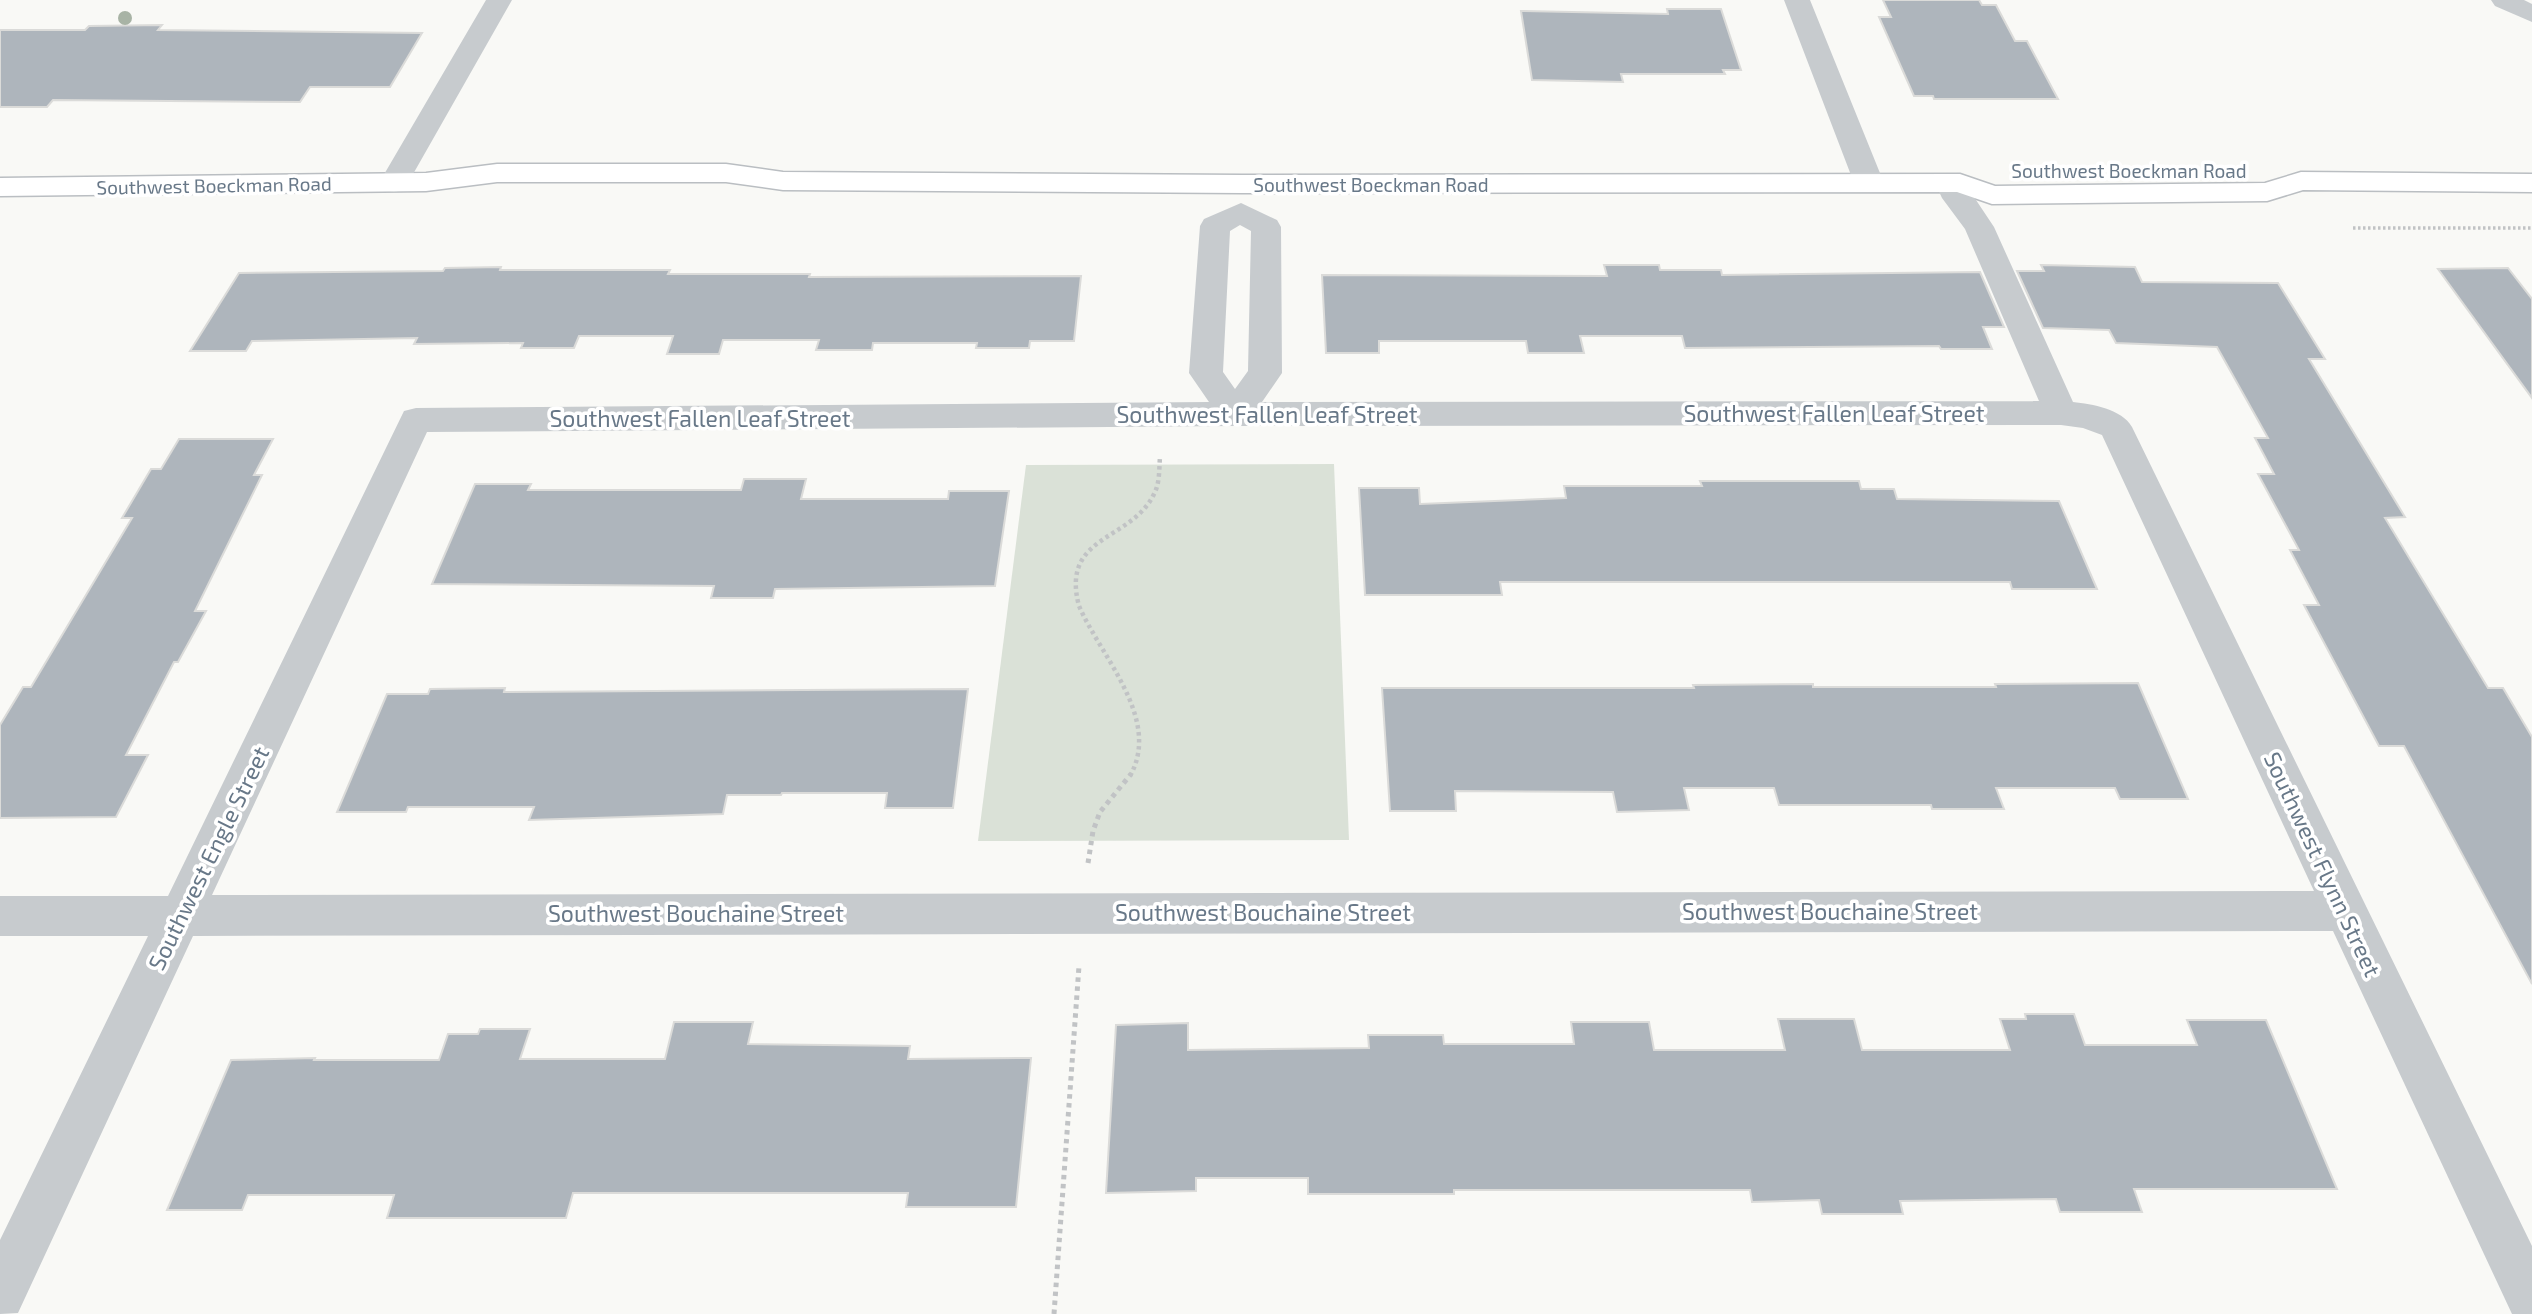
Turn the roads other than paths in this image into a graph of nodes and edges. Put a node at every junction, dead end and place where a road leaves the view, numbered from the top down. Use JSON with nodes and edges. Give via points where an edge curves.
{"nodes":[{"id":1,"x":499,"y":0,"type":"edge"},
{"id":2,"x":1797,"y":0,"type":"edge"},
{"id":3,"x":2504,"y":0,"type":"edge"},
{"id":4,"x":2532,"y":14,"type":"edge"},
{"id":5,"x":394,"y":183,"type":"junction"},
{"id":6,"x":1868,"y":183,"type":"junction"},
{"id":7,"x":1955,"y":183,"type":"junction"},
{"id":8,"x":2532,"y":183,"type":"edge"},
{"id":9,"x":0,"y":187,"type":"edge"},
{"id":10,"x":1242,"y":199,"type":"junction"},
{"id":11,"x":2061,"y":413,"type":"junction"},
{"id":12,"x":1235,"y":414,"type":"junction"},
{"id":13,"x":416,"y":420,"type":"joint"},
{"id":14,"x":2115,"y":427,"type":"joint"},
{"id":15,"x":2344,"y":911,"type":"junction"},
{"id":16,"x":181,"y":914,"type":"junction"},
{"id":17,"x":0,"y":916,"type":"edge"},
{"id":18,"x":0,"y":1295,"type":"edge"},
{"id":19,"x":2532,"y":1301,"type":"edge"}],
"edges":[{"from":1,"to":5,"type":"street"},
{"from":2,"to":6,"type":"street"},
{"from":3,"to":4,"type":"street"},
{"from":5,"to":9,"type":"main road","name":"Southwest Boeckman Road"},
{"from":5,"to":10,"type":"main road","name":"Southwest Boeckman Road","via":[[426,183],[486,194],[744,196],[783,181]]},
{"from":6,"to":7,"type":"main road","name":"Southwest Boeckman Road"},
{"from":6,"to":10,"type":"main road","name":"Southwest Boeckman Road"},
{"from":7,"to":8,"type":"main road","name":"Southwest Boeckman Road","via":[[1992,195],[2267,192],[2301,181]]},
{"from":7,"to":11,"type":"street","via":[[1983,235]]},
{"from":10,"to":12,"type":"street","via":[[1266,227],[1265,373]]},
{"from":10,"to":12,"type":"street","via":[[1215,226],[1213,234],[1206,373]]},
{"from":11,"to":12,"type":"street","name":"Southwest Fallen Leaf Street"},
{"from":11,"to":14,"type":"street","name":"Southwest Fallen Leaf Street","via":[[2088,416]]},
{"from":12,"to":13,"type":"street","name":"Southwest Fallen Leaf Street"},
{"from":13,"to":16,"type":"street","name":"Southwest Engle Street"},
{"from":14,"to":15,"type":"street","name":"Southwest Flynn Street"},
{"from":15,"to":16,"type":"street","name":"Southwest Bouchaine Street"},
{"from":15,"to":19,"type":"street","name":"Southwest Flynn Street"},
{"from":16,"to":17,"type":"street","name":"Southwest Bouchaine Street"},
{"from":16,"to":18,"type":"street","name":"Southwest Engle Street"}]}
